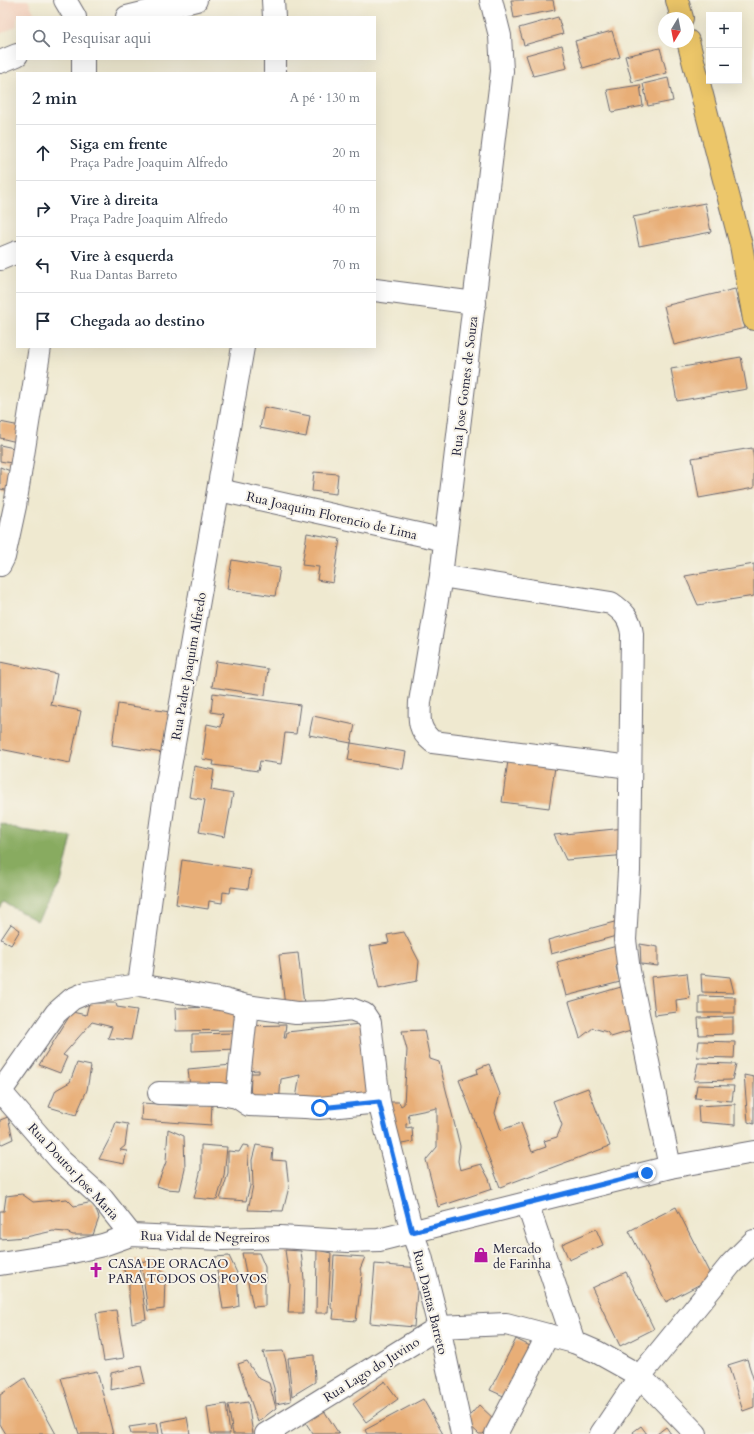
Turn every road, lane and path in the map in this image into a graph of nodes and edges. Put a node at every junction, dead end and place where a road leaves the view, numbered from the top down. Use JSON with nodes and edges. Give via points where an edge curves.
{"nodes":[{"id":1,"x":65,"y":0,"type":"edge"},
{"id":2,"x":196,"y":0,"type":"edge"},
{"id":3,"x":273,"y":0,"type":"edge"},
{"id":4,"x":491,"y":0,"type":"edge"},
{"id":5,"x":677,"y":0,"type":"edge"},
{"id":6,"x":680,"y":12,"type":"edge"},
{"id":7,"x":74,"y":16,"type":"edge"},
{"id":8,"x":131,"y":16,"type":"edge"},
{"id":9,"x":274,"y":16,"type":"edge"},
{"id":10,"x":690,"y":48,"type":"edge"},
{"id":11,"x":16,"y":55,"type":"edge"},
{"id":12,"x":83,"y":60,"type":"edge"},
{"id":13,"x":275,"y":60,"type":"edge"},
{"id":14,"x":0,"y":62,"type":"edge"},
{"id":15,"x":83,"y":72,"type":"edge"},
{"id":16,"x":275,"y":72,"type":"edge"},
{"id":17,"x":747,"y":243,"type":"edge"},
{"id":18,"x":16,"y":252,"type":"edge"},
{"id":19,"x":0,"y":259,"type":"edge"},
{"id":20,"x":376,"y":290,"type":"edge"},
{"id":21,"x":474,"y":303,"type":"junction"},
{"id":22,"x":754,"y":319,"type":"edge"},
{"id":23,"x":40,"y":348,"type":"edge"},
{"id":24,"x":243,"y":348,"type":"edge"},
{"id":25,"x":218,"y":490,"type":"junction"},
{"id":26,"x":445,"y":540,"type":"junction"},
{"id":27,"x":0,"y":565,"type":"edge"},
{"id":28,"x":441,"y":576,"type":"junction"},
{"id":29,"x":630,"y":767,"type":"junction"},
{"id":30,"x":139,"y":985,"type":"junction"},
{"id":31,"x":247,"y":1006,"type":"junction"},
{"id":32,"x":0,"y":1091,"type":"edge"},
{"id":33,"x":159,"y":1093,"type":"dead end"},
{"id":34,"x":237,"y":1097,"type":"junction"},
{"id":35,"x":379,"y":1102,"type":"junction"},
{"id":36,"x":754,"y":1152,"type":"edge"},
{"id":37,"x":670,"y":1167,"type":"junction"},
{"id":38,"x":527,"y":1203,"type":"junction"},
{"id":39,"x":412,"y":1232,"type":"junction"},
{"id":40,"x":131,"y":1235,"type":"junction"},
{"id":41,"x":754,"y":1241,"type":"edge"},
{"id":42,"x":0,"y":1264,"type":"edge"},
{"id":43,"x":439,"y":1327,"type":"junction"},
{"id":44,"x":548,"y":1335,"type":"junction"},
{"id":45,"x":574,"y":1342,"type":"junction"},
{"id":46,"x":640,"y":1376,"type":"junction"},
{"id":47,"x":266,"y":1434,"type":"edge"},
{"id":48,"x":462,"y":1434,"type":"edge"},
{"id":49,"x":496,"y":1434,"type":"edge"},
{"id":50,"x":601,"y":1434,"type":"edge"},
{"id":51,"x":696,"y":1434,"type":"edge"}],
"edges":[{"from":1,"to":7,"type":"street"},
{"from":2,"to":8,"type":"street"},
{"from":3,"to":9,"type":"street"},
{"from":4,"to":21,"type":"street","name":"Rua Jose Gomes de Souza","via":[[500,36],[502,72]]},
{"from":5,"to":6,"type":"main road"},
{"from":10,"to":17,"type":"main road"},
{"from":11,"to":14,"type":"street"},
{"from":12,"to":15,"type":"street"},
{"from":13,"to":16,"type":"street"},
{"from":17,"to":22,"type":"main road"},
{"from":18,"to":19,"type":"street"},
{"from":20,"to":21,"type":"street"},
{"from":21,"to":26,"type":"street","name":"Rua Jose Gomes de Souza"},
{"from":23,"to":27,"type":"street","via":[[15,506]]},
{"from":24,"to":25,"type":"street","name":"Rua Padre Joaquim Alfredo"},
{"from":25,"to":26,"type":"street","name":"Rua Joaquim Florencio de Lima"},
{"from":25,"to":30,"type":"street","name":"Rua Padre Joaquim Alfredo","via":[[164,801]]},
{"from":26,"to":28,"type":"street","name":"Rua Jose Gomes de Souza"},
{"from":28,"to":29,"type":"street","via":[[611,603],[621,610],[630,623],[632,634]]},
{"from":28,"to":29,"type":"street","name":"Rua Jose Gomes de Souza","via":[[420,702],[420,727],[424,735],[433,742],[458,746]]},
{"from":29,"to":37,"type":"street","via":[[629,871],[625,940],[628,971]]},
{"from":30,"to":31,"type":"street","via":[[212,997]]},
{"from":30,"to":32,"type":"street","via":[[86,993],[72,999],[56,1013]]},
{"from":31,"to":34,"type":"street"},
{"from":31,"to":35,"type":"street","via":[[296,1013],[351,1009],[364,1014],[370,1023]]},
{"from":32,"to":40,"type":"street","name":"Rua Doutor Jose Maria","via":[[60,1160],[101,1197]]},
{"from":33,"to":34,"type":"street","via":[[220,1094]]},
{"from":34,"to":35,"type":"street","via":[[249,1105],[320,1108]]},
{"from":35,"to":39,"type":"street"},
{"from":36,"to":37,"type":"street","name":"Rua Dantas Barreto"},
{"from":37,"to":38,"type":"street","name":"Rua Dantas Barreto"},
{"from":38,"to":39,"type":"street","name":"Rua Dantas Barreto"},
{"from":38,"to":45,"type":"street"},
{"from":39,"to":40,"type":"street","name":"Rua Vidal de Negreiros","via":[[379,1240],[348,1241],[280,1237]]},
{"from":39,"to":43,"type":"street","name":"Rua Dantas Barreto","via":[[421,1256]]},
{"from":40,"to":42,"type":"street","name":"Rua Vidal de Negreiros","via":[[103,1245],[63,1254]]},
{"from":41,"to":46,"type":"street","via":[[731,1264]]},
{"from":43,"to":44,"type":"street","name":"Rua Lago do Juvino","via":[[506,1324]]},
{"from":43,"to":47,"type":"street","name":"Rua Lago do Juvino"},
{"from":43,"to":48,"type":"street","name":"Rua Dantas Barreto"},
{"from":44,"to":45,"type":"street","name":"Rua Lago do Juvino"},
{"from":44,"to":49,"type":"street"},
{"from":45,"to":46,"type":"street","name":"Rua Lago do Juvino","via":[[598,1352]]},
{"from":46,"to":50,"type":"street"},
{"from":46,"to":51,"type":"street","name":"Rua Lago do Juvino"}]}
